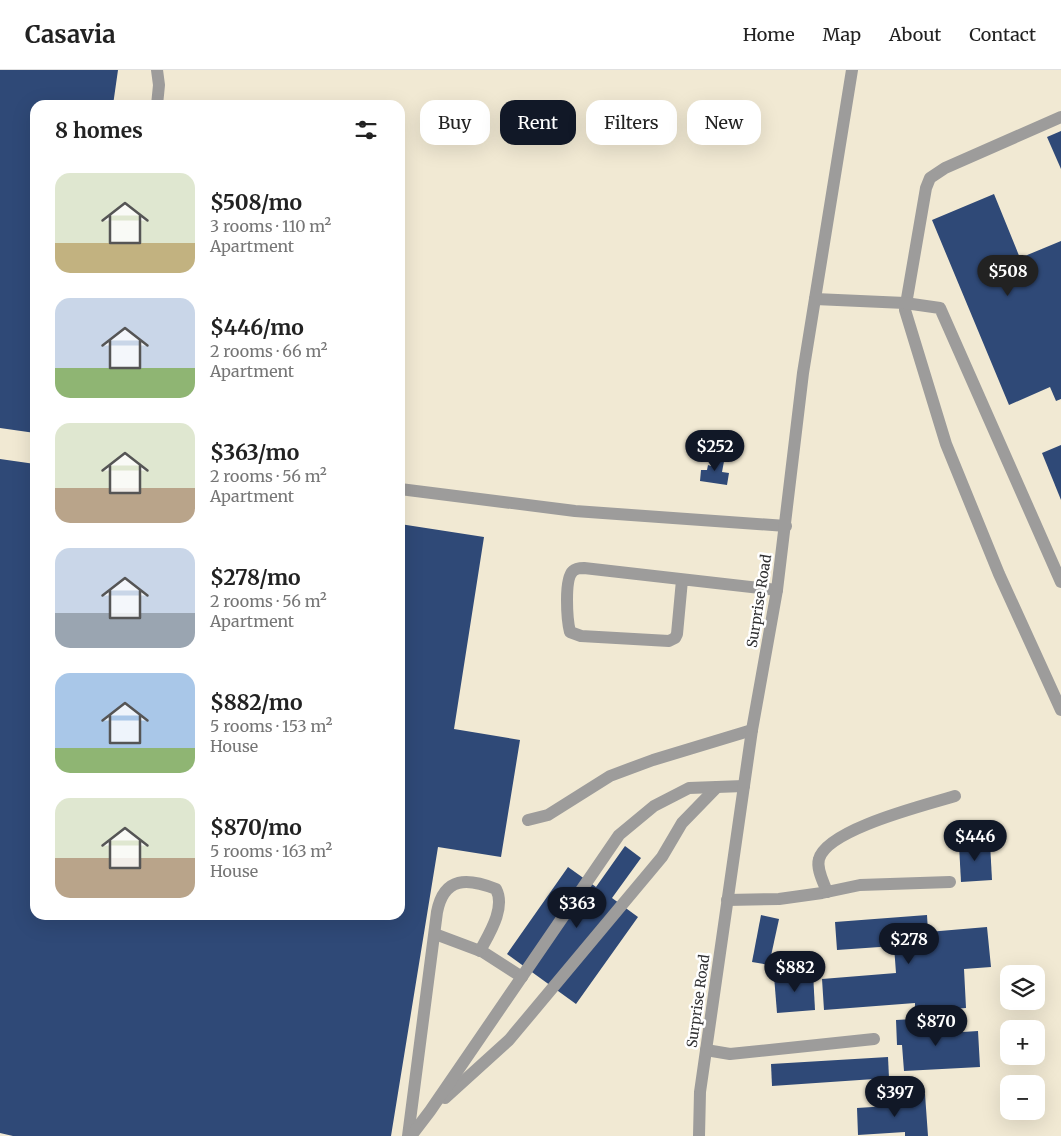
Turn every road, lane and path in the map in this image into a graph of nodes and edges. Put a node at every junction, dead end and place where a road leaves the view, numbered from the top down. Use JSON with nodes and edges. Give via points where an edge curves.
{"nodes":[{"id":1,"x":157,"y":70,"type":"edge"},
{"id":2,"x":852,"y":70,"type":"edge"},
{"id":3,"x":158,"y":100,"type":"edge"},
{"id":4,"x":1061,"y":117,"type":"edge"},
{"id":5,"x":815,"y":299,"type":"junction"},
{"id":6,"x":906,"y":303,"type":"junction"},
{"id":7,"x":405,"y":490,"type":"edge"},
{"id":8,"x":786,"y":526,"type":"junction"},
{"id":9,"x":682,"y":580,"type":"junction"},
{"id":10,"x":1061,"y":582,"type":"edge"},
{"id":11,"x":777,"y":590,"type":"junction"},
{"id":12,"x":1061,"y":710,"type":"edge"},
{"id":13,"x":752,"y":730,"type":"junction"},
{"id":14,"x":744,"y":786,"type":"junction"},
{"id":15,"x":717,"y":787,"type":"junction"},
{"id":16,"x":955,"y":796,"type":"dead end"},
{"id":17,"x":528,"y":820,"type":"dead end"},
{"id":18,"x":950,"y":882,"type":"dead end"},
{"id":19,"x":827,"y":892,"type":"junction"},
{"id":20,"x":728,"y":900,"type":"junction"},
{"id":21,"x":435,"y":934,"type":"junction"},
{"id":22,"x":480,"y":951,"type":"junction"},
{"id":23,"x":522,"y":977,"type":"junction"},
{"id":24,"x":874,"y":1040,"type":"dead end"},
{"id":25,"x":706,"y":1050,"type":"junction"},
{"id":26,"x":430,"y":1112,"type":"junction"},
{"id":27,"x":410,"y":1136,"type":"edge"},
{"id":28,"x":699,"y":1136,"type":"edge"}],
"edges":[{"from":1,"to":3,"type":"lane"},
{"from":2,"to":5,"type":"lane","name":"Surprise Road"},
{"from":4,"to":6,"type":"lane","via":[[945,168],[930,178],[922,199]]},
{"from":5,"to":6,"type":"lane"},
{"from":5,"to":8,"type":"lane","name":"Surprise Road","via":[[803,373]]},
{"from":6,"to":10,"type":"lane","via":[[940,308]]},
{"from":6,"to":12,"type":"lane","via":[[905,310],[946,444],[999,574]]},
{"from":7,"to":8,"type":"lane","via":[[575,511]]},
{"from":8,"to":11,"type":"lane","name":"Surprise Road"},
{"from":9,"to":9,"type":"lane","via":[[578,568],[568,581],[570,632],[581,636],[669,641],[677,634]]},
{"from":9,"to":11,"type":"lane"},
{"from":11,"to":13,"type":"lane","name":"Surprise Road"},
{"from":13,"to":14,"type":"lane","name":"Surprise Road"},
{"from":13,"to":17,"type":"lane","via":[[610,776],[548,815]]},
{"from":14,"to":15,"type":"lane"},
{"from":14,"to":20,"type":"lane","name":"Surprise Road"},
{"from":15,"to":23,"type":"lane","via":[[689,788],[654,806],[619,835]]},
{"from":15,"to":26,"type":"lane","via":[[682,823],[662,857],[509,1040]]},
{"from":16,"to":19,"type":"lane","via":[[860,826],[832,843],[819,859]]},
{"from":18,"to":19,"type":"lane","via":[[860,885]]},
{"from":19,"to":20,"type":"lane","via":[[770,900]]},
{"from":20,"to":25,"type":"lane","name":"Surprise Road"},
{"from":21,"to":22,"type":"lane"},
{"from":21,"to":22,"type":"lane","via":[[440,897],[449,887],[468,881],[496,889],[499,907]]},
{"from":21,"to":27,"type":"lane"},
{"from":22,"to":23,"type":"lane"},
{"from":23,"to":26,"type":"lane"},
{"from":24,"to":25,"type":"lane","via":[[730,1054]]},
{"from":25,"to":28,"type":"lane","name":"Surprise Road","via":[[700,1092]]},
{"from":26,"to":27,"type":"lane"}]}
